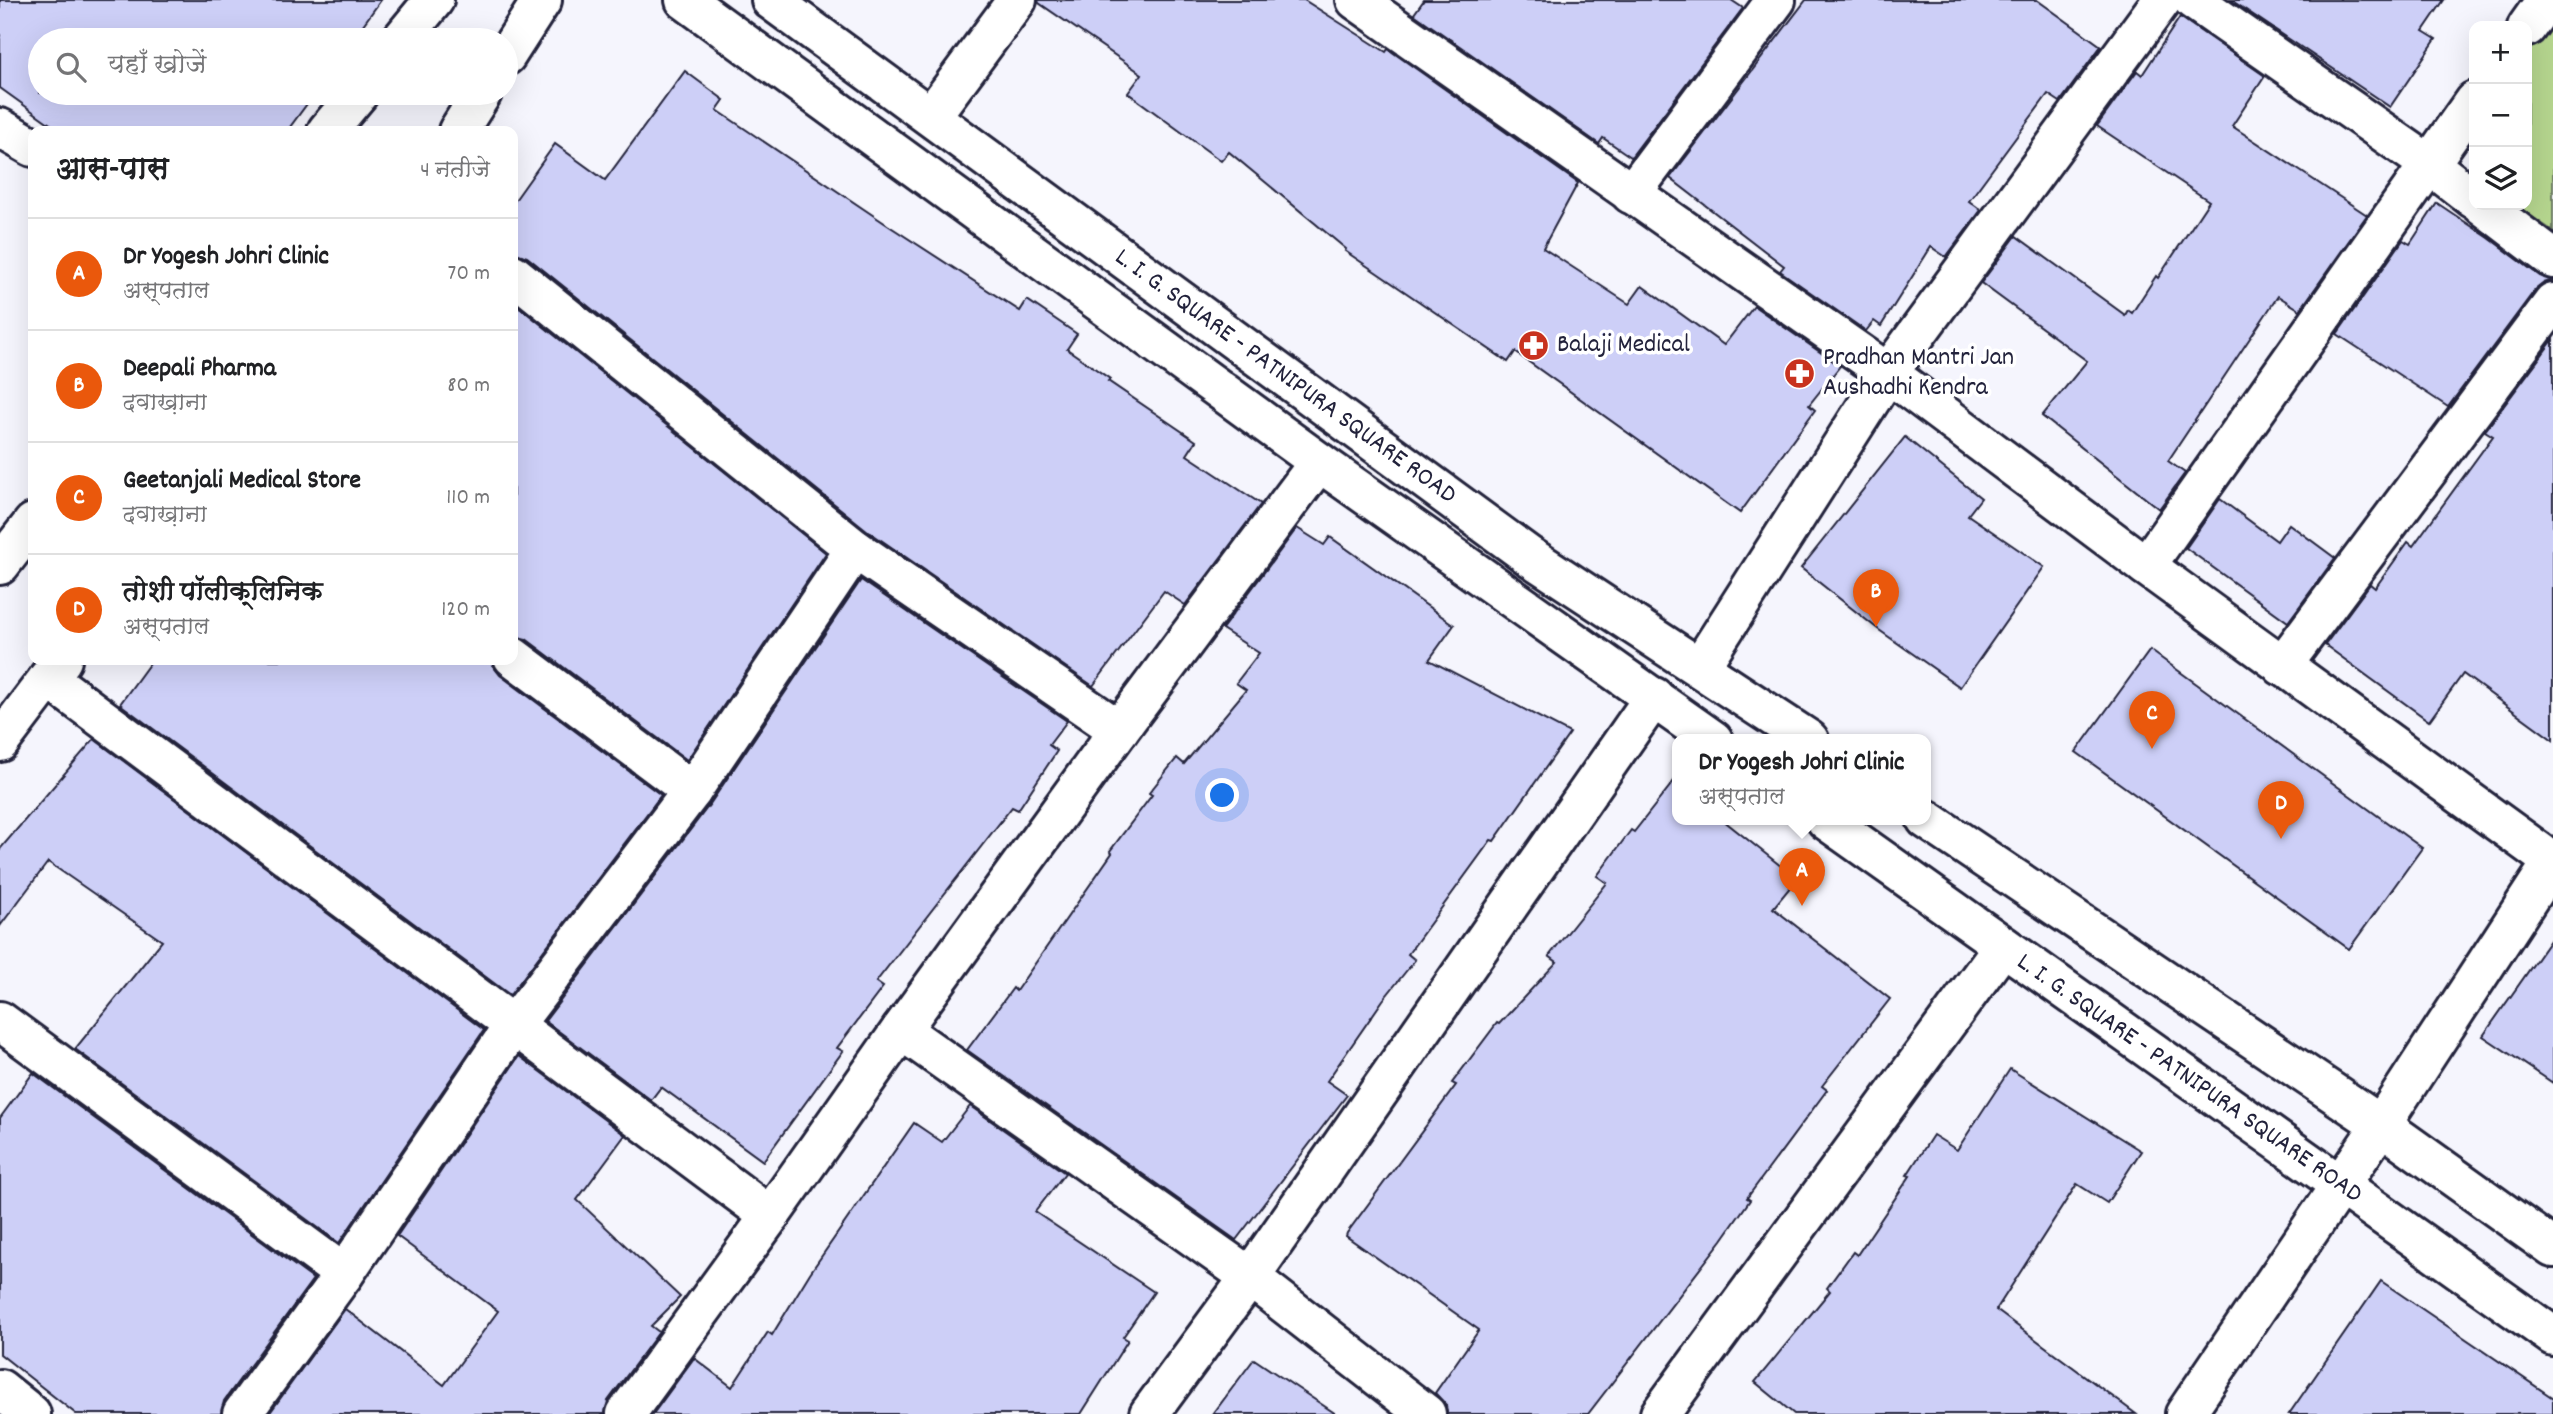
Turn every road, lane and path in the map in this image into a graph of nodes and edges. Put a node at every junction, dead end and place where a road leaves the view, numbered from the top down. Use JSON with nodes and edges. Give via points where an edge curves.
{"nodes":[{"id":1,"x":434,"y":0,"type":"edge"},
{"id":2,"x":542,"y":0,"type":"edge"},
{"id":3,"x":685,"y":0,"type":"edge"},
{"id":4,"x":771,"y":0,"type":"edge"},
{"id":5,"x":1017,"y":0,"type":"edge"},
{"id":6,"x":1776,"y":0,"type":"edge"},
{"id":7,"x":2162,"y":0,"type":"edge"},
{"id":8,"x":2193,"y":0,"type":"edge"},
{"id":9,"x":2546,"y":0,"type":"edge"},
{"id":10,"x":1373,"y":5,"type":"edge"},
{"id":11,"x":2531,"y":21,"type":"edge"},
{"id":12,"x":411,"y":28,"type":"edge"},
{"id":13,"x":518,"y":37,"type":"edge"},
{"id":14,"x":349,"y":105,"type":"edge"},
{"id":15,"x":474,"y":105,"type":"edge"},
{"id":16,"x":2469,"y":108,"type":"edge"},
{"id":17,"x":931,"y":116,"type":"junction"},
{"id":18,"x":331,"y":126,"type":"edge"},
{"id":19,"x":461,"y":126,"type":"edge"},
{"id":20,"x":0,"y":128,"type":"edge"},
{"id":21,"x":28,"y":143,"type":"edge"},
{"id":22,"x":2429,"y":164,"type":"junction"},
{"id":23,"x":1631,"y":194,"type":"junction"},
{"id":24,"x":2469,"y":195,"type":"edge"},
{"id":25,"x":2489,"y":210,"type":"edge"},
{"id":26,"x":2553,"y":259,"type":"edge"},
{"id":27,"x":518,"y":278,"type":"edge"},
{"id":28,"x":2553,"y":303,"type":"edge"},
{"id":29,"x":1888,"y":373,"type":"junction"},
{"id":30,"x":1319,"y":462,"type":"junction"},
{"id":31,"x":28,"y":529,"type":"edge"},
{"id":32,"x":855,"y":549,"type":"junction"},
{"id":33,"x":0,"y":565,"type":"edge"},
{"id":34,"x":2146,"y":566,"type":"junction"},
{"id":35,"x":518,"y":661,"type":"edge"},
{"id":36,"x":2281,"y":666,"type":"junction"},
{"id":37,"x":1700,"y":667,"type":"junction"},
{"id":38,"x":55,"y":669,"type":"edge"},
{"id":39,"x":1654,"y":697,"type":"junction"},
{"id":40,"x":1119,"y":730,"type":"junction"},
{"id":41,"x":1705,"y":734,"type":"edge"},
{"id":42,"x":1800,"y":734,"type":"edge"},
{"id":43,"x":0,"y":742,"type":"edge"},
{"id":44,"x":692,"y":791,"type":"junction"},
{"id":45,"x":1931,"y":822,"type":"edge"},
{"id":46,"x":1833,"y":825,"type":"edge"},
{"id":47,"x":2553,"y":861,"type":"edge"},
{"id":48,"x":2003,"y":946,"type":"junction"},
{"id":49,"x":0,"y":1021,"type":"edge"},
{"id":50,"x":514,"y":1025,"type":"junction"},
{"id":51,"x":901,"y":1030,"type":"junction"},
{"id":52,"x":2381,"y":1125,"type":"junction"},
{"id":53,"x":2340,"y":1185,"type":"junction"},
{"id":54,"x":771,"y":1216,"type":"junction"},
{"id":55,"x":2553,"y":1248,"type":"edge"},
{"id":56,"x":344,"y":1274,"type":"junction"},
{"id":57,"x":1250,"y":1277,"type":"junction"},
{"id":58,"x":2553,"y":1336,"type":"edge"},
{"id":59,"x":0,"y":1389,"type":"edge"},
{"id":60,"x":30,"y":1414,"type":"edge"},
{"id":61,"x":242,"y":1414,"type":"edge"},
{"id":62,"x":626,"y":1414,"type":"edge"},
{"id":63,"x":1149,"y":1414,"type":"edge"},
{"id":64,"x":1426,"y":1414,"type":"edge"},
{"id":65,"x":1660,"y":1414,"type":"edge"},
{"id":66,"x":2185,"y":1414,"type":"edge"}],
"edges":[{"from":1,"to":12,"type":"street"},
{"from":2,"to":13,"type":"street"},
{"from":3,"to":30,"type":"street","name":"L. I. G. SQUARE - PATNIPURA SQUARE ROAD"},
{"from":4,"to":17,"type":"street","name":"L. I. G. SQUARE - PATNIPURA SQUARE ROAD"},
{"from":5,"to":17,"type":"street"},
{"from":6,"to":23,"type":"street"},
{"from":7,"to":29,"type":"street"},
{"from":8,"to":22,"type":"street"},
{"from":9,"to":11,"type":"street"},
{"from":10,"to":23,"type":"street"},
{"from":14,"to":18,"type":"street"},
{"from":15,"to":19,"type":"street"},
{"from":16,"to":22,"type":"street"},
{"from":17,"to":37,"type":"street","name":"L. I. G. SQUARE - PATNIPURA SQUARE ROAD","via":[[1529,556]]},
{"from":20,"to":21,"type":"street"},
{"from":22,"to":24,"type":"street"},
{"from":22,"to":34,"type":"street"},
{"from":23,"to":29,"type":"street"},
{"from":25,"to":26,"type":"street"},
{"from":27,"to":32,"type":"street"},
{"from":28,"to":36,"type":"street"},
{"from":29,"to":34,"type":"street"},
{"from":29,"to":37,"type":"street"},
{"from":30,"to":39,"type":"street","name":"L. I. G. SQUARE - PATNIPURA SQUARE ROAD"},
{"from":30,"to":40,"type":"street"},
{"from":31,"to":33,"type":"street"},
{"from":32,"to":40,"type":"street"},
{"from":32,"to":44,"type":"street"},
{"from":34,"to":36,"type":"street"},
{"from":35,"to":44,"type":"street"},
{"from":36,"to":47,"type":"street"},
{"from":37,"to":42,"type":"street","name":"L. I. G. SQUARE - PATNIPURA SQUARE ROAD"},
{"from":38,"to":43,"type":"street"},
{"from":38,"to":50,"type":"street"},
{"from":39,"to":41,"type":"street","name":"L. I. G. SQUARE - PATNIPURA SQUARE ROAD"},
{"from":39,"to":57,"type":"street"},
{"from":40,"to":51,"type":"street"},
{"from":44,"to":50,"type":"street"},
{"from":45,"to":52,"type":"street"},
{"from":46,"to":48,"type":"street","name":"L. I. G. SQUARE - PATNIPURA SQUARE ROAD"},
{"from":47,"to":52,"type":"street"},
{"from":48,"to":53,"type":"street","name":"L. I. G. SQUARE - PATNIPURA SQUARE ROAD"},
{"from":48,"to":65,"type":"street"},
{"from":49,"to":56,"type":"street"},
{"from":50,"to":54,"type":"street"},
{"from":50,"to":56,"type":"street"},
{"from":51,"to":54,"type":"street"},
{"from":51,"to":57,"type":"street"},
{"from":52,"to":53,"type":"street"},
{"from":52,"to":55,"type":"street"},
{"from":53,"to":58,"type":"street","name":"L. I. G. SQUARE - PATNIPURA SQUARE ROAD"},
{"from":53,"to":66,"type":"street"},
{"from":54,"to":62,"type":"street"},
{"from":56,"to":61,"type":"street"},
{"from":57,"to":63,"type":"street"},
{"from":57,"to":64,"type":"street"},
{"from":59,"to":60,"type":"street"}]}
